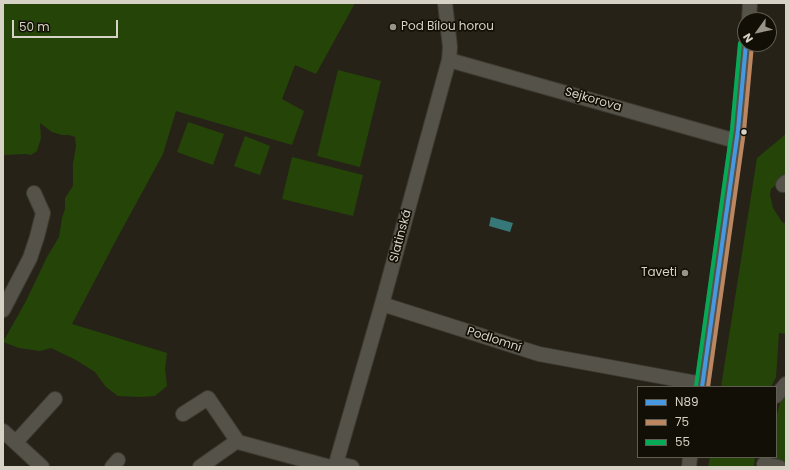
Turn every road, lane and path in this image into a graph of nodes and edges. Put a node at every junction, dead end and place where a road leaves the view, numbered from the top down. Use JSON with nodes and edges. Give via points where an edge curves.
{"nodes":[{"id":1,"x":445,"y":3,"type":"edge"},
{"id":2,"x":745,"y":52,"type":"edge"},
{"id":3,"x":449,"y":60,"type":"junction"},
{"id":4,"x":736,"y":141,"type":"junction"},
{"id":5,"x":34,"y":193,"type":"dead end"},
{"id":6,"x":382,"y":304,"type":"junction"},
{"id":7,"x":3,"y":310,"type":"edge"},
{"id":8,"x":786,"y":384,"type":"edge"},
{"id":9,"x":702,"y":385,"type":"edge"},
{"id":10,"x":777,"y":395,"type":"edge"},
{"id":11,"x":55,"y":399,"type":"dead end"},
{"id":12,"x":183,"y":414,"type":"dead end"},
{"id":13,"x":3,"y":431,"type":"edge"},
{"id":14,"x":237,"y":441,"type":"junction"},
{"id":15,"x":16,"y":442,"type":"junction"},
{"id":16,"x":764,"y":463,"type":"edge"},
{"id":17,"x":333,"y":466,"type":"edge"},
{"id":18,"x":42,"y":467,"type":"edge"},
{"id":19,"x":200,"y":467,"type":"edge"},
{"id":20,"x":352,"y":467,"type":"edge"},
{"id":21,"x":778,"y":467,"type":"edge"}],
"edges":[{"from":1,"to":3,"type":"street","name":"Slatinská"},
{"from":2,"to":4,"type":"street"},
{"from":3,"to":4,"type":"street","name":"Sejkorova"},
{"from":3,"to":6,"type":"street","name":"Slatinská"},
{"from":4,"to":9,"type":"street"},
{"from":5,"to":7,"type":"street","via":[[43,213],[37,237],[30,258]]},
{"from":6,"to":9,"type":"street","name":"Podlomní","via":[[539,354]]},
{"from":6,"to":17,"type":"street","name":"Slatinská"},
{"from":8,"to":10,"type":"street"},
{"from":11,"to":15,"type":"street"},
{"from":12,"to":14,"type":"street","via":[[208,398]]},
{"from":13,"to":15,"type":"street"},
{"from":14,"to":17,"type":"street"},
{"from":14,"to":19,"type":"street"},
{"from":15,"to":18,"type":"street"},
{"from":16,"to":21,"type":"street"},
{"from":17,"to":20,"type":"street"}]}
